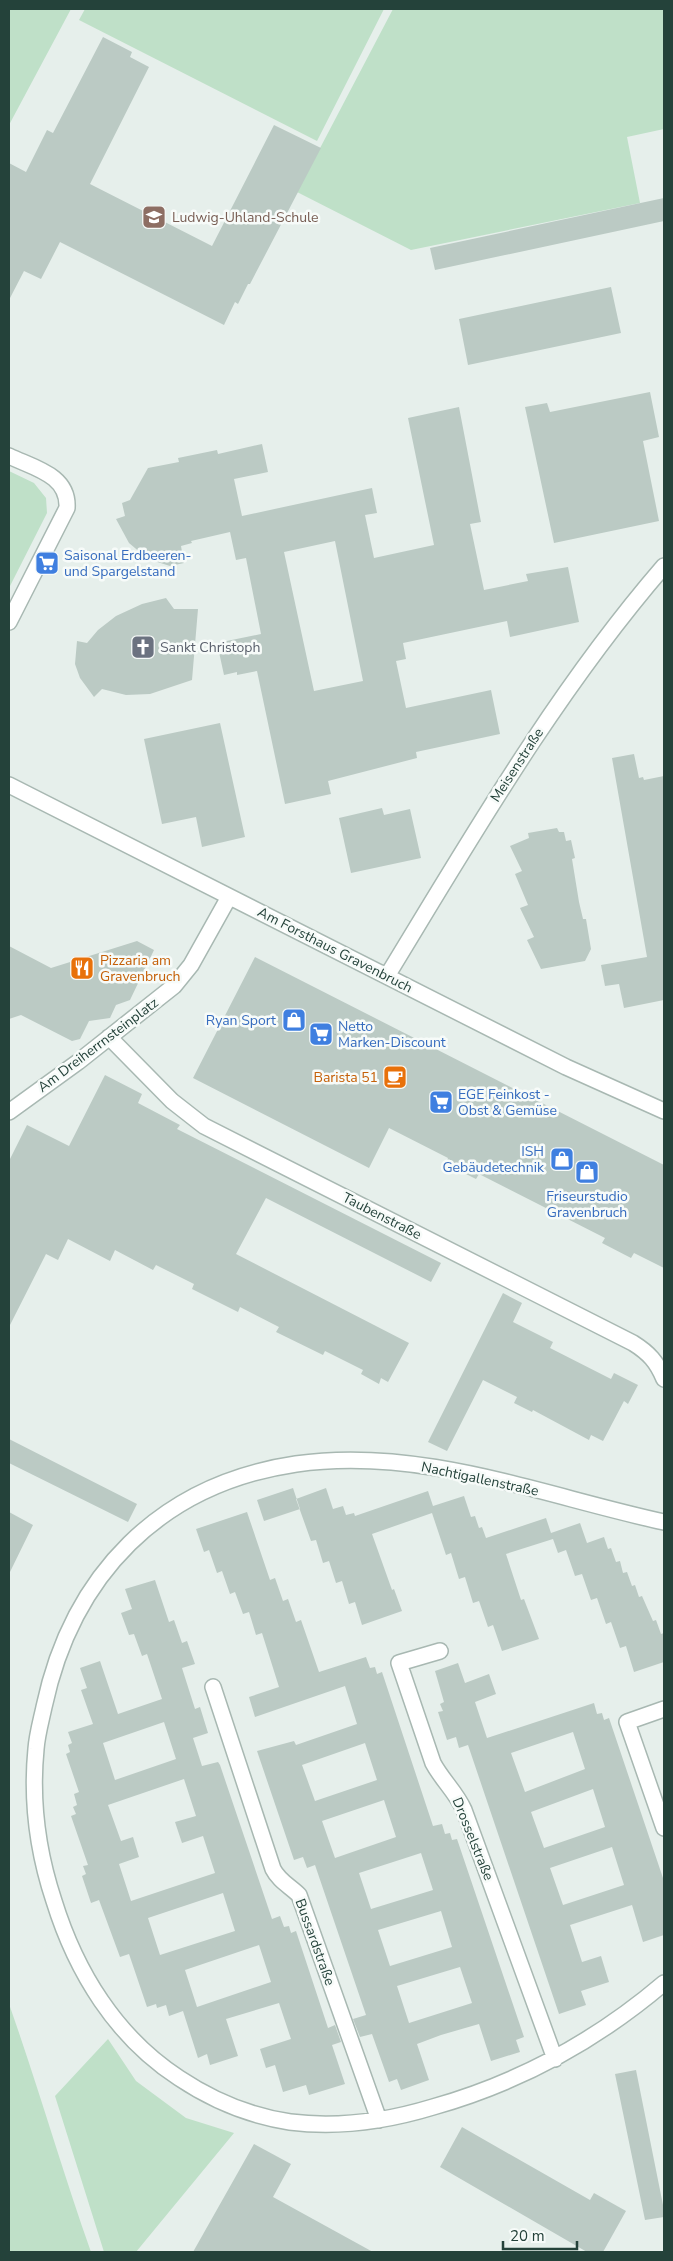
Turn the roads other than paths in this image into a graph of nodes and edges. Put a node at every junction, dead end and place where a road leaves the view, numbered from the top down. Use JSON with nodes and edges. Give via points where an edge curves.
{"nodes":[{"id":1,"x":9,"y":456,"type":"edge"},
{"id":2,"x":664,"y":566,"type":"edge"},
{"id":3,"x":9,"y":622,"type":"edge"},
{"id":4,"x":9,"y":785,"type":"edge"},
{"id":5,"x":228,"y":897,"type":"junction"},
{"id":6,"x":387,"y":976,"type":"junction"},
{"id":7,"x":109,"y":1037,"type":"junction"},
{"id":8,"x":664,"y":1110,"type":"edge"},
{"id":9,"x":9,"y":1112,"type":"edge"},
{"id":10,"x":664,"y":1379,"type":"edge"},
{"id":11,"x":664,"y":1522,"type":"edge"},
{"id":12,"x":440,"y":1651,"type":"dead end"},
{"id":13,"x":213,"y":1687,"type":"dead end"},
{"id":14,"x":664,"y":1709,"type":"edge"},
{"id":15,"x":664,"y":1828,"type":"edge"},
{"id":16,"x":664,"y":1983,"type":"edge"},
{"id":17,"x":555,"y":2059,"type":"junction"},
{"id":18,"x":379,"y":2120,"type":"junction"}],
"edges":[{"from":1,"to":3,"type":"street","via":[[57,479],[64,486],[68,498],[67,508]]},
{"from":2,"to":6,"type":"street","name":"Meisenstraße","via":[[593,656],[514,767]]},
{"from":4,"to":5,"type":"street","name":"Am Forsthaus Gravenbruch"},
{"from":5,"to":6,"type":"street","name":"Am Forsthaus Gravenbruch"},
{"from":5,"to":7,"type":"street","name":"Am Dreiherrnsteinplatz","via":[[202,946],[174,986]]},
{"from":6,"to":8,"type":"street","name":"Am Forsthaus Gravenbruch","via":[[566,1067]]},
{"from":7,"to":9,"type":"street","name":"Am Dreiherrnsteinplatz"},
{"from":7,"to":10,"type":"street","name":"Taubenstraße","via":[[172,1101],[204,1126],[633,1343],[655,1360]]},
{"from":11,"to":18,"type":"street","name":"Nachtigallenstraße","via":[[456,1471],[374,1461],[291,1465],[214,1486],[169,1510],[123,1550],[101,1574],[80,1606],[51,1673],[36,1748],[35,1806],[51,1892],[63,1929],[84,1975],[120,2027],[141,2049],[205,2094],[229,2105],[288,2122],[323,2124]]},
{"from":12,"to":17,"type":"street","name":"Drosselstraße","via":[[399,1663],[433,1763],[464,1810]]},
{"from":13,"to":18,"type":"street","name":"Bussardstraße","via":[[273,1869],[277,1878],[299,1895]]},
{"from":14,"to":15,"type":"street","via":[[627,1722]]},
{"from":16,"to":17,"type":"street","name":"Nachtigallenstraße","via":[[612,2023]]},
{"from":17,"to":18,"type":"street","name":"Nachtigallenstraße","via":[[460,2100]]}]}
